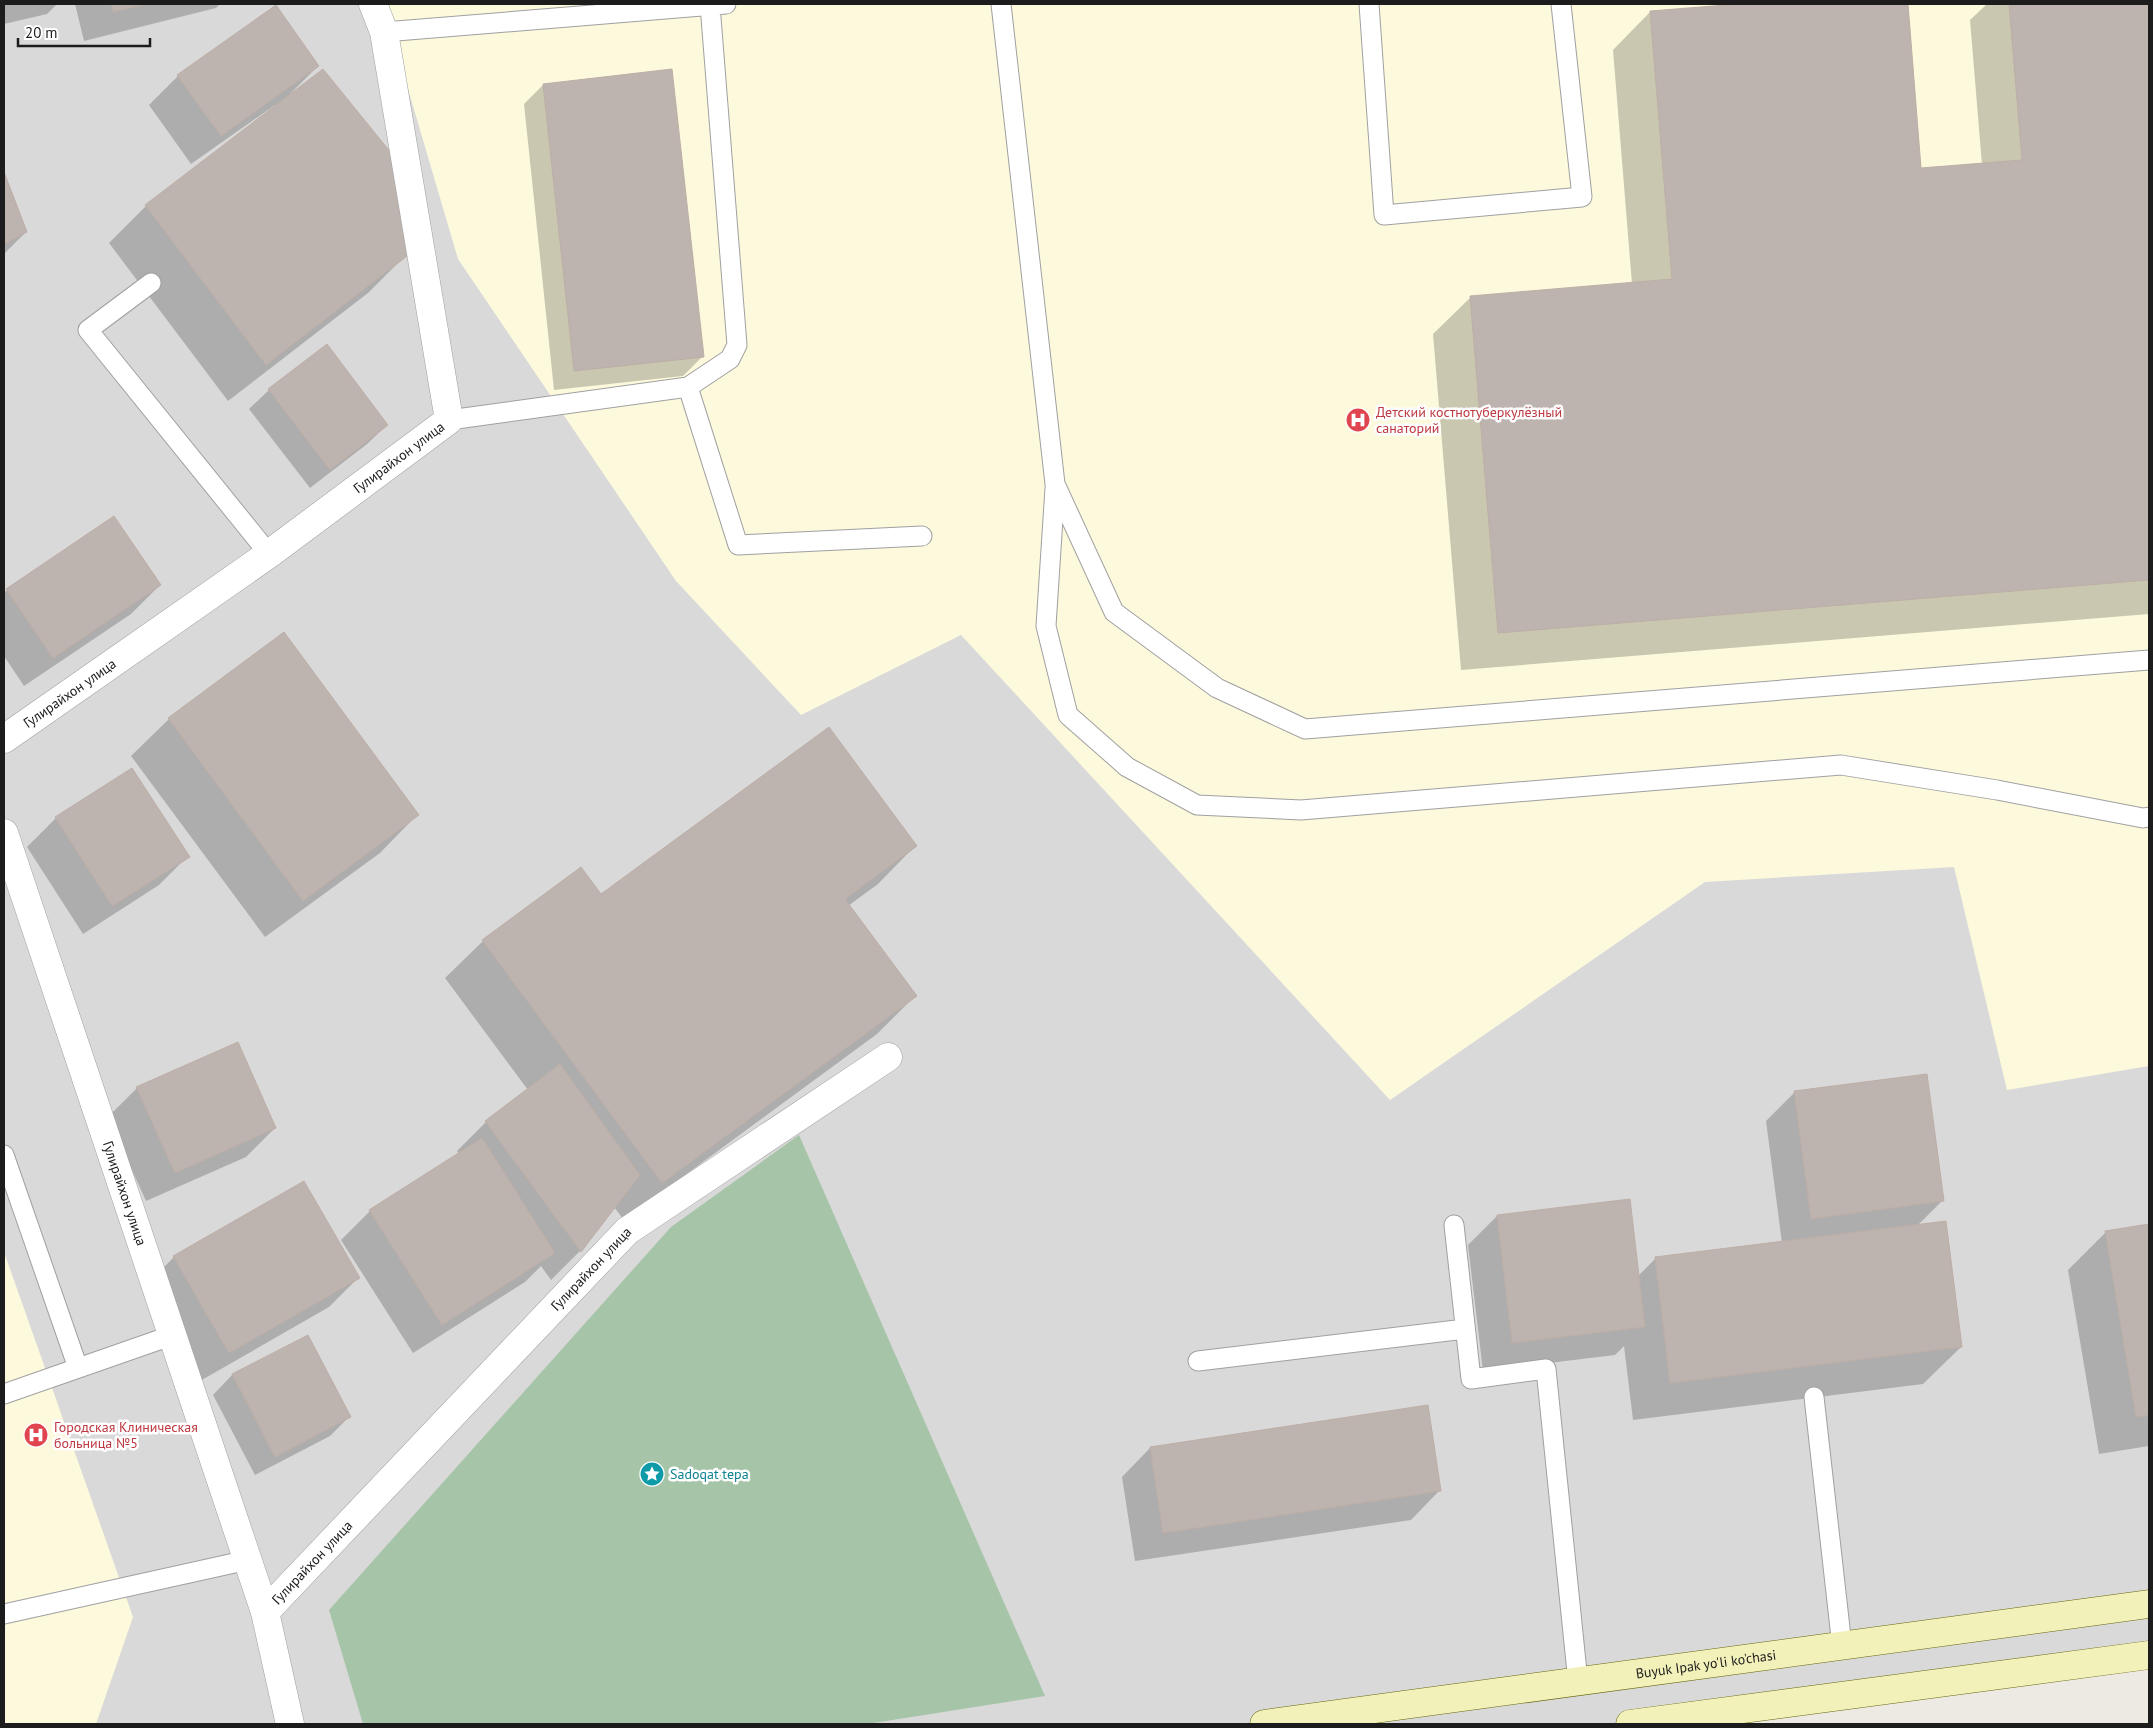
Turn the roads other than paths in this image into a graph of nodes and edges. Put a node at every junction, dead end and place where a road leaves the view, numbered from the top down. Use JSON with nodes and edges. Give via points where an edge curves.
{"nodes":[{"id":1,"x":373,"y":4,"type":"edge"},
{"id":2,"x":718,"y":4,"type":"edge"},
{"id":3,"x":1001,"y":4,"type":"edge"},
{"id":4,"x":1369,"y":4,"type":"edge"},
{"id":5,"x":1561,"y":4,"type":"edge"},
{"id":6,"x":384,"y":32,"type":"junction"},
{"id":7,"x":151,"y":283,"type":"dead end"},
{"id":8,"x":688,"y":387,"type":"junction"},
{"id":9,"x":449,"y":420,"type":"junction"},
{"id":10,"x":1055,"y":484,"type":"junction"},
{"id":11,"x":922,"y":536,"type":"dead end"},
{"id":12,"x":269,"y":554,"type":"junction"},
{"id":13,"x":2149,"y":660,"type":"edge"},
{"id":14,"x":4,"y":739,"type":"edge"},
{"id":15,"x":2149,"y":817,"type":"edge"},
{"id":16,"x":4,"y":832,"type":"edge"},
{"id":17,"x":888,"y":1057,"type":"dead end"},
{"id":18,"x":4,"y":1155,"type":"edge"},
{"id":19,"x":1454,"y":1225,"type":"dead end"},
{"id":20,"x":1465,"y":1329,"type":"junction"},
{"id":21,"x":174,"y":1335,"type":"junction"},
{"id":22,"x":1198,"y":1361,"type":"dead end"},
{"id":23,"x":78,"y":1368,"type":"junction"},
{"id":24,"x":4,"y":1394,"type":"edge"},
{"id":25,"x":1814,"y":1397,"type":"dead end"},
{"id":26,"x":248,"y":1560,"type":"junction"},
{"id":27,"x":2149,"y":1604,"type":"edge"},
{"id":28,"x":265,"y":1612,"type":"junction"},
{"id":29,"x":4,"y":1614,"type":"edge"},
{"id":30,"x":1842,"y":1646,"type":"junction"},
{"id":31,"x":2149,"y":1655,"type":"edge"},
{"id":32,"x":1578,"y":1682,"type":"junction"},
{"id":33,"x":290,"y":1724,"type":"edge"},
{"id":34,"x":1264,"y":1724,"type":"edge"},
{"id":35,"x":1630,"y":1724,"type":"edge"}],
"edges":[{"from":1,"to":6,"type":"street","name":"Гулирайхон улица"},
{"from":2,"to":6,"type":"lane"},
{"from":2,"to":8,"type":"lane","via":[[737,345],[730,360]]},
{"from":3,"to":10,"type":"lane"},
{"from":4,"to":5,"type":"lane","via":[[1384,215],[1582,197]]},
{"from":6,"to":9,"type":"street","name":"Гулирайхон улица"},
{"from":7,"to":12,"type":"lane","via":[[88,330]]},
{"from":8,"to":9,"type":"lane"},
{"from":8,"to":11,"type":"lane","via":[[738,545]]},
{"from":9,"to":12,"type":"street","name":"Гулирайхон улица"},
{"from":10,"to":13,"type":"lane","via":[[1114,612],[1218,688],[1305,729]]},
{"from":10,"to":15,"type":"lane","via":[[1046,626],[1068,715],[1127,767],[1197,805],[1301,810],[1841,765]]},
{"from":12,"to":14,"type":"street","name":"Гулирайхон улица"},
{"from":16,"to":21,"type":"street","name":"Гулирайхон улица"},
{"from":17,"to":28,"type":"street","name":"Гулирайхон улица","via":[[627,1231]]},
{"from":18,"to":23,"type":"lane"},
{"from":19,"to":20,"type":"lane"},
{"from":20,"to":22,"type":"lane"},
{"from":20,"to":32,"type":"lane","via":[[1471,1380],[1546,1369]]},
{"from":21,"to":23,"type":"lane"},
{"from":21,"to":26,"type":"street","name":"Гулирайхон улица"},
{"from":23,"to":24,"type":"lane"},
{"from":25,"to":30,"type":"lane"},
{"from":26,"to":28,"type":"street","name":"Гулирайхон улица"},
{"from":26,"to":29,"type":"lane"},
{"from":27,"to":30,"type":"main road","name":"Buyuk Ipak yo'li ko'chasi"},
{"from":28,"to":33,"type":"street"},
{"from":30,"to":32,"type":"main road","name":"Buyuk Ipak yo'li ko'chasi"},
{"from":31,"to":35,"type":"main road"},
{"from":32,"to":34,"type":"main road","name":"Buyuk Ipak yo'li ko'chasi"}]}
